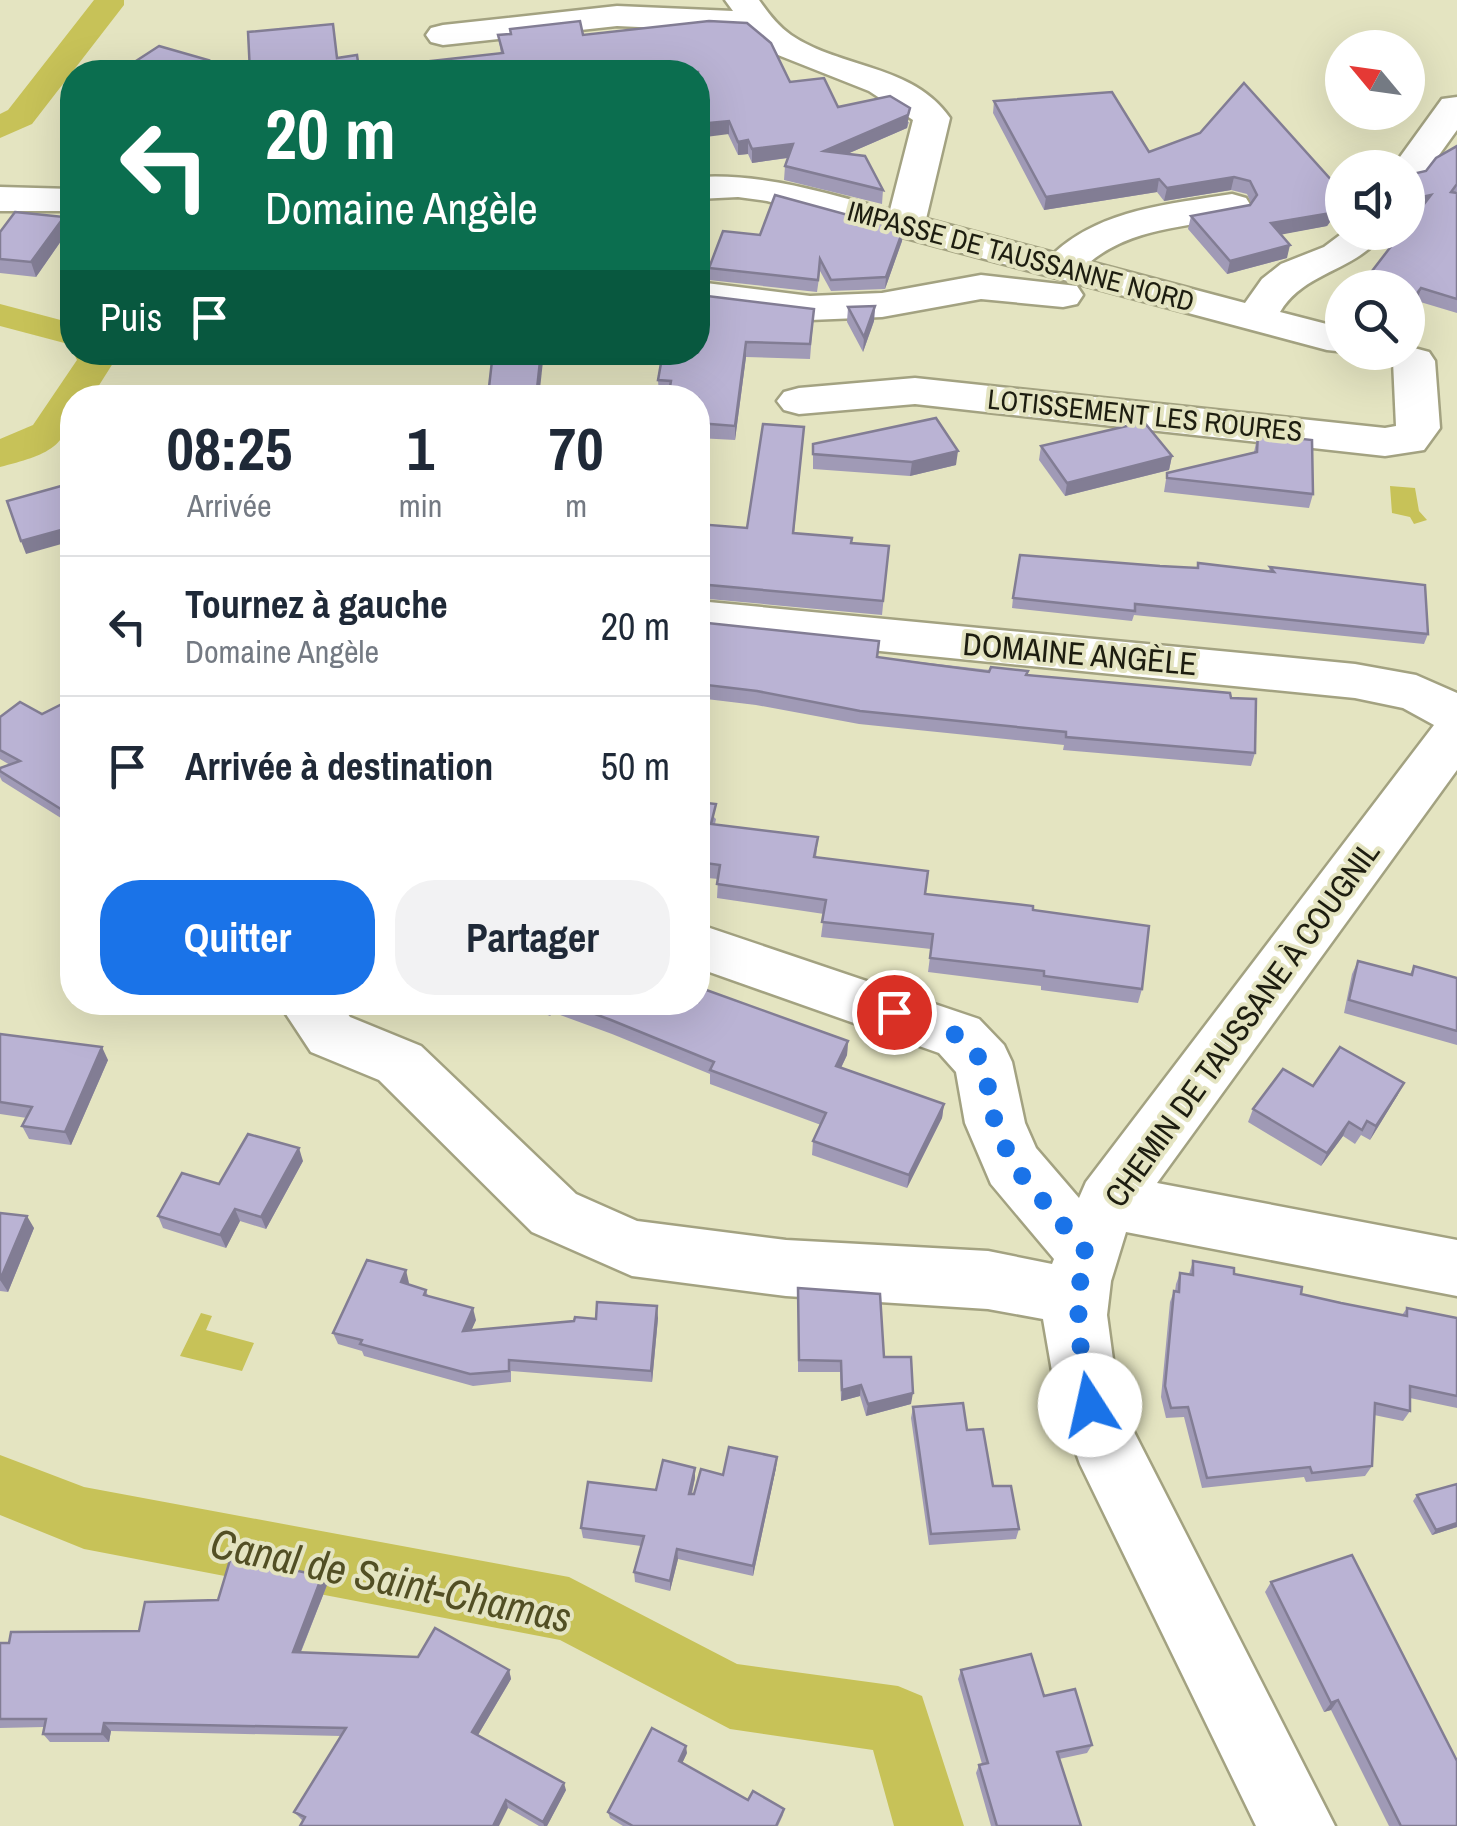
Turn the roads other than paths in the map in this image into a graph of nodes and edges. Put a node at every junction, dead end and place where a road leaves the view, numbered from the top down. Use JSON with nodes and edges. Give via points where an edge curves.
{"nodes":[{"id":1,"x":750,"y":11,"type":"edge"},
{"id":2,"x":443,"y":35,"type":"dead end"},
{"id":3,"x":1455,"y":107,"type":"edge"},
{"id":4,"x":1424,"y":150,"type":"edge"},
{"id":5,"x":710,"y":187,"type":"edge"},
{"id":6,"x":0,"y":199,"type":"edge"},
{"id":7,"x":60,"y":200,"type":"edge"},
{"id":8,"x":1232,"y":206,"type":"edge"},
{"id":9,"x":904,"y":226,"type":"junction"},
{"id":10,"x":1347,"y":250,"type":"edge"},
{"id":11,"x":1062,"y":267,"type":"junction"},
{"id":12,"x":1145,"y":289,"type":"junction"},
{"id":13,"x":710,"y":296,"type":"edge"},
{"id":14,"x":1256,"y":318,"type":"junction"},
{"id":15,"x":1325,"y":336,"type":"edge"},
{"id":16,"x":1425,"y":364,"type":"edge"},
{"id":17,"x":1402,"y":370,"type":"edge"},
{"id":18,"x":1457,"y":373,"type":"edge"},
{"id":19,"x":798,"y":400,"type":"dead end"},
{"id":20,"x":710,"y":618,"type":"edge"},
{"id":21,"x":1457,"y":715,"type":"edge"},
{"id":22,"x":1457,"y":732,"type":"edge"},
{"id":23,"x":710,"y":950,"type":"edge"},
{"id":24,"x":316,"y":1015,"type":"edge"},
{"id":25,"x":1090,"y":1250,"type":"junction"},
{"id":26,"x":1457,"y":1268,"type":"edge"},
{"id":27,"x":1297,"y":1826,"type":"edge"}],
"edges":[{"from":1,"to":2,"type":"street","via":[[617,16]]},
{"from":1,"to":9,"type":"street","via":[[782,44],[914,98],[932,118]]},
{"from":3,"to":4,"type":"street"},
{"from":5,"to":9,"type":"street","name":"IMPASSE DE TAUSSANNE NORD","via":[[769,190]]},
{"from":6,"to":7,"type":"street"},
{"from":8,"to":11,"type":"street","via":[[1118,226],[1081,245]]},
{"from":9,"to":11,"type":"street","name":"IMPASSE DE TAUSSANNE NORD"},
{"from":10,"to":14,"type":"street","via":[[1285,278]]},
{"from":11,"to":12,"type":"street","name":"IMPASSE DE TAUSSANNE NORD"},
{"from":12,"to":13,"type":"street","via":[[1093,296],[981,287],[810,308]]},
{"from":12,"to":14,"type":"street","name":"IMPASSE DE TAUSSANNE NORD"},
{"from":14,"to":15,"type":"street","name":"IMPASSE DE TAUSSANNE NORD"},
{"from":16,"to":18,"type":"street"},
{"from":17,"to":19,"type":"street","name":"LOTISSEMENT LES ROURES","via":[[1418,428],[1408,440],[1385,442],[915,391]]},
{"from":20,"to":21,"type":"street","name":"DOMAINE ANGÈLE","via":[[1355,681],[1416,693]]},
{"from":22,"to":25,"type":"street","name":"CHEMIN DE TAUSSANE À COUGNIL"},
{"from":23,"to":25,"type":"street","via":[[959,1036],[983,1062],[995,1123],[1013,1165]]},
{"from":24,"to":25,"type":"street","via":[[331,1034],[400,1062],[554,1214],[632,1248],[786,1268],[988,1280]]},
{"from":25,"to":26,"type":"street"},
{"from":25,"to":27,"type":"street","via":[[1076,1332],[1090,1405],[1120,1480]]}]}
